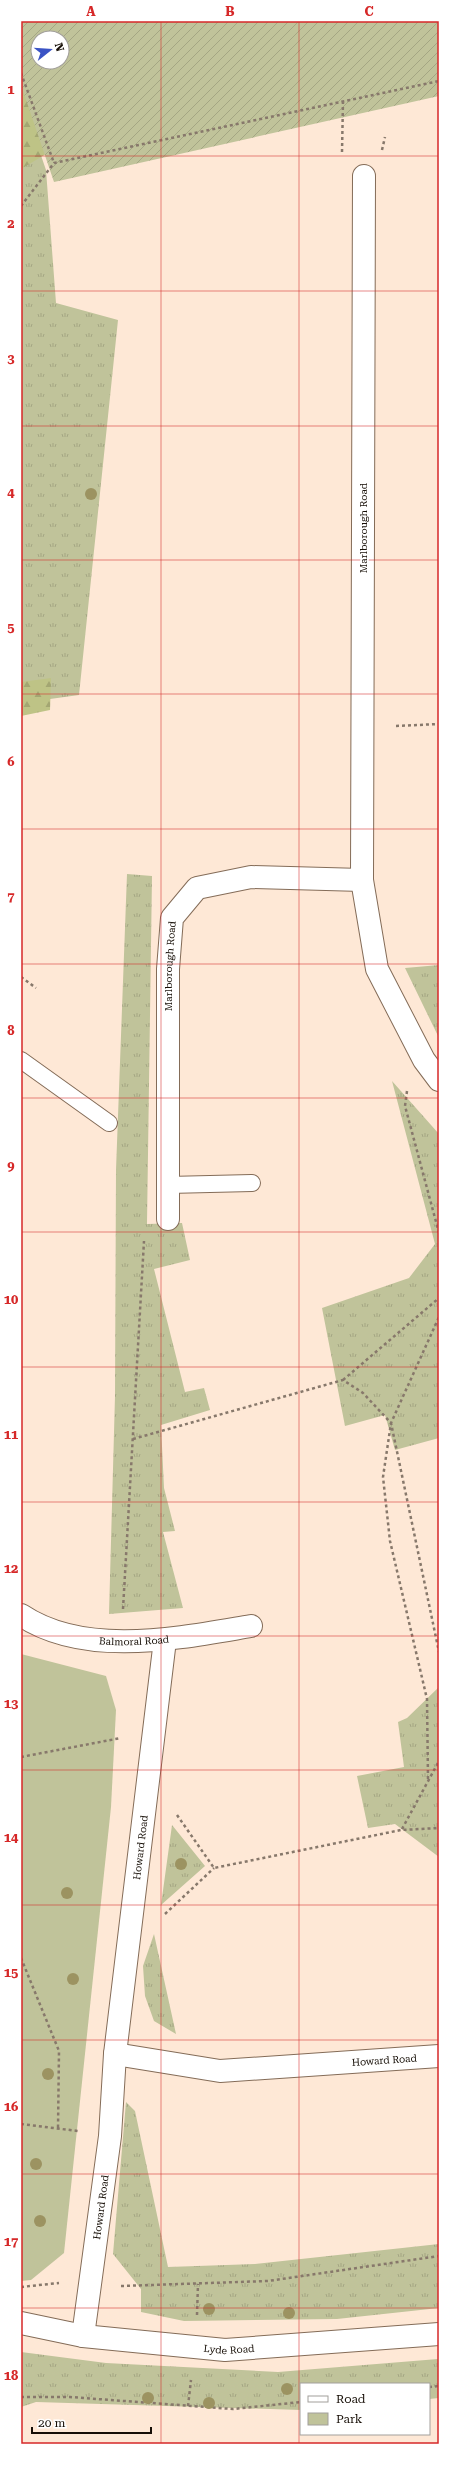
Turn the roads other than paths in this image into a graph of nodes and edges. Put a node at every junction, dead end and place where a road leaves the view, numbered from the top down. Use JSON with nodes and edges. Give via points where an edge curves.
{"nodes":[{"id":1,"x":364,"y":176,"type":"road end"},
{"id":2,"x":362,"y":880,"type":"junction"},
{"id":3,"x":21,"y":1060,"type":"edge"},
{"id":4,"x":439,"y":1080,"type":"edge"},
{"id":5,"x":109,"y":1123,"type":"dead end"},
{"id":6,"x":252,"y":1183,"type":"dead end"},
{"id":7,"x":168,"y":1185,"type":"junction"},
{"id":8,"x":168,"y":1219,"type":"road end"},
{"id":9,"x":21,"y":1615,"type":"edge"},
{"id":10,"x":251,"y":1626,"type":"dead end"},
{"id":11,"x":165,"y":1640,"type":"junction"},
{"id":12,"x":115,"y":2054,"type":"junction"},
{"id":13,"x":439,"y":2056,"type":"edge"},
{"id":14,"x":21,"y":2323,"type":"edge"},
{"id":15,"x":439,"y":2334,"type":"edge"},
{"id":16,"x":83,"y":2336,"type":"junction"}],
"edges":[{"from":1,"to":2,"type":"street","name":"Marlborough Road"},
{"from":2,"to":4,"type":"street","name":"Marlborough Road","via":[[377,969],[415,1042]]},
{"from":2,"to":7,"type":"street","name":"Marlborough Road","via":[[251,877],[197,888],[172,918],[168,969]]},
{"from":3,"to":5,"type":"lane"},
{"from":6,"to":7,"type":"lane"},
{"from":7,"to":8,"type":"street","name":"Marlborough Road"},
{"from":9,"to":11,"type":"street","name":"Balmoral Road","via":[[36,1625],[83,1639]]},
{"from":10,"to":11,"type":"street","name":"Balmoral Road"},
{"from":11,"to":12,"type":"street","name":"Howard Road"},
{"from":12,"to":13,"type":"street","name":"Howard Road","via":[[220,2071]]},
{"from":12,"to":16,"type":"street","name":"Howard Road","via":[[110,2136]]},
{"from":14,"to":16,"type":"street","name":"Lyde Road"},
{"from":15,"to":16,"type":"street","name":"Lyde Road","via":[[225,2350]]}]}
